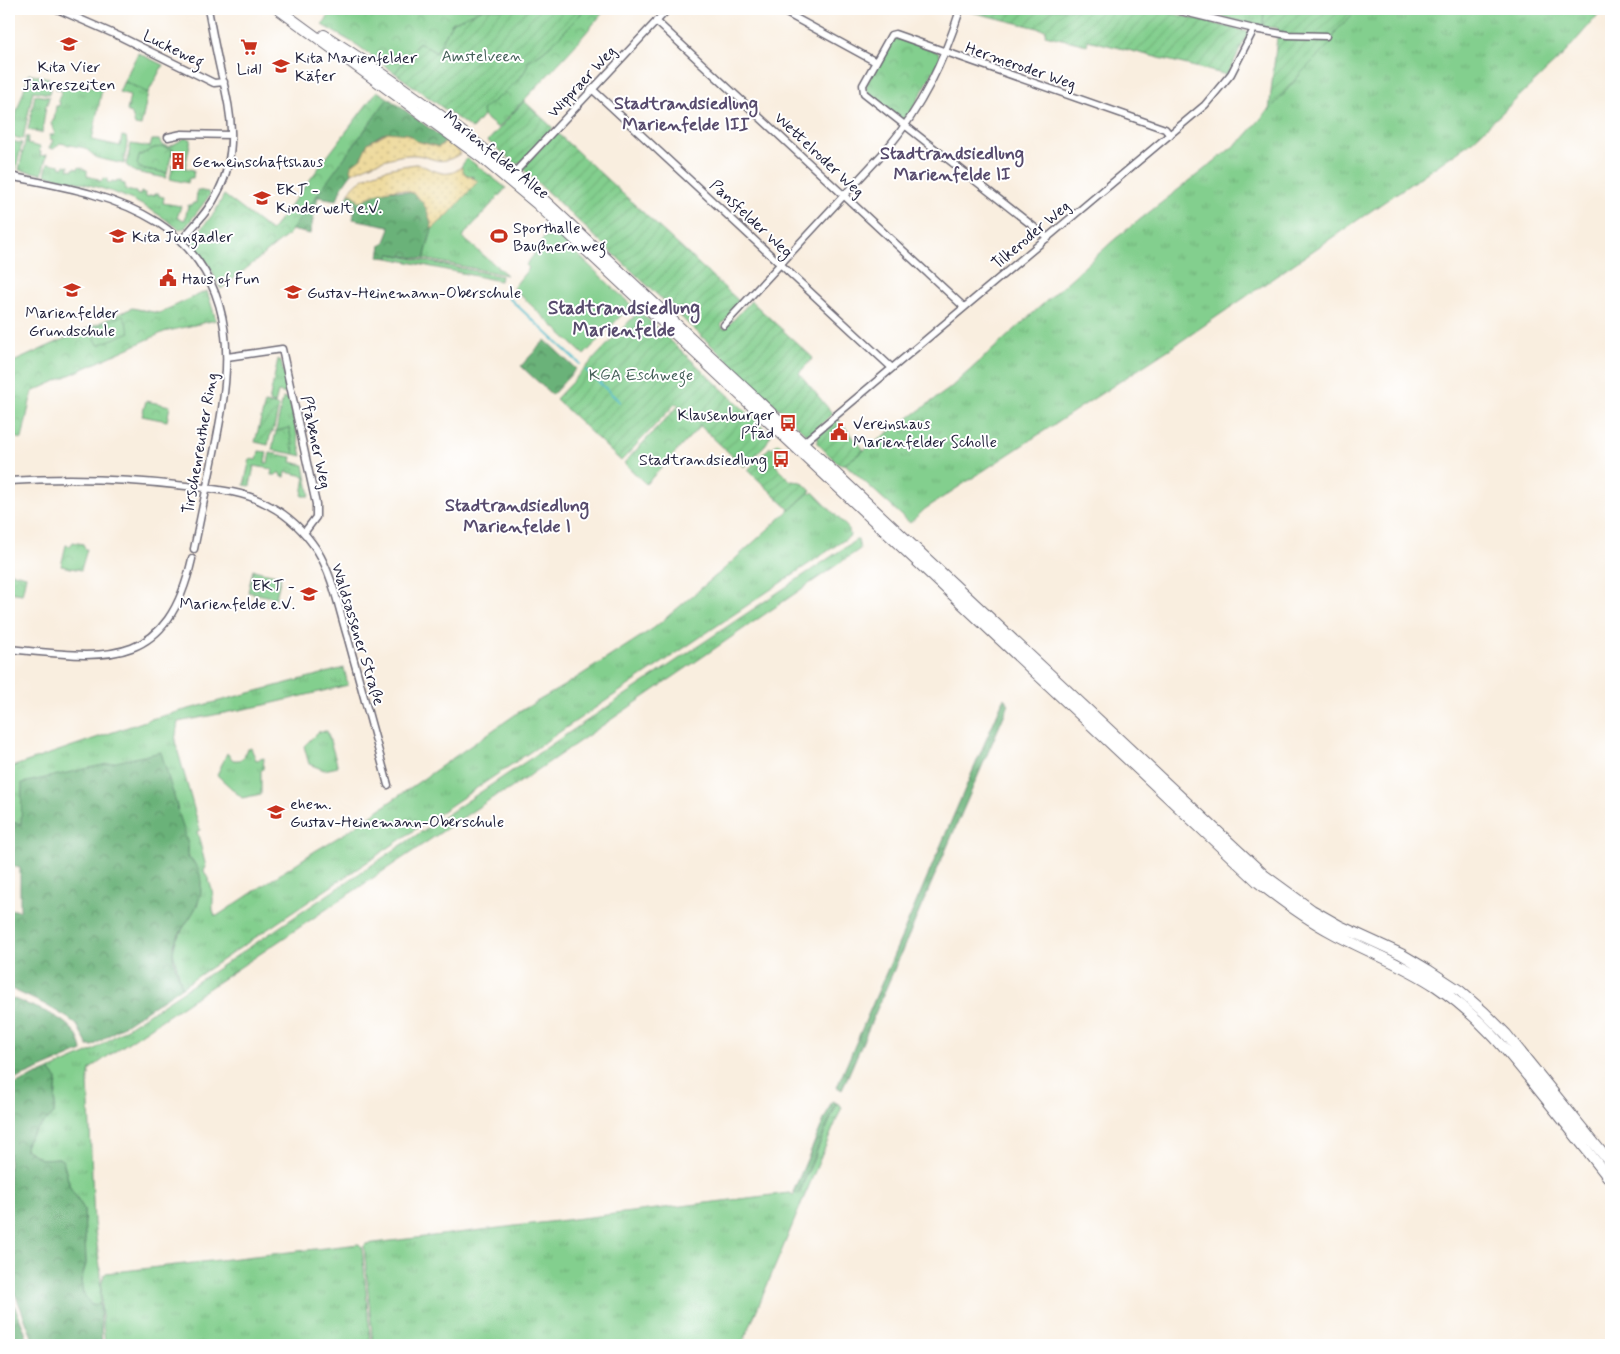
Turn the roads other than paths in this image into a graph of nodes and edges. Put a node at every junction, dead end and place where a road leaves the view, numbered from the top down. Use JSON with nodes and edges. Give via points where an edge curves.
{"nodes":[{"id":1,"x":57,"y":9,"type":"edge"},
{"id":2,"x":208,"y":9,"type":"edge"},
{"id":3,"x":278,"y":9,"type":"edge"},
{"id":4,"x":287,"y":9,"type":"edge"},
{"id":5,"x":668,"y":9,"type":"edge"},
{"id":6,"x":779,"y":9,"type":"edge"},
{"id":7,"x":1172,"y":9,"type":"edge"},
{"id":8,"x":960,"y":10,"type":"dead end"},
{"id":9,"x":656,"y":21,"type":"junction"},
{"id":10,"x":1254,"y":29,"type":"junction"},
{"id":11,"x":1326,"y":36,"type":"dead end"},
{"id":12,"x":946,"y":53,"type":"junction"},
{"id":13,"x":876,"y":62,"type":"junction"},
{"id":14,"x":224,"y":82,"type":"junction"},
{"id":15,"x":592,"y":89,"type":"junction"},
{"id":16,"x":906,"y":126,"type":"junction"},
{"id":17,"x":1170,"y":135,"type":"junction"},
{"id":18,"x":168,"y":136,"type":"dead end"},
{"id":19,"x":231,"y":136,"type":"junction"},
{"id":20,"x":514,"y":173,"type":"junction"},
{"id":21,"x":9,"y":176,"type":"edge"},
{"id":22,"x":844,"y":196,"type":"junction"},
{"id":23,"x":1048,"y":238,"type":"junction"},
{"id":24,"x":181,"y":241,"type":"junction"},
{"id":25,"x":781,"y":264,"type":"junction"},
{"id":26,"x":964,"y":308,"type":"junction"},
{"id":27,"x":724,"y":326,"type":"dead end"},
{"id":28,"x":227,"y":357,"type":"junction"},
{"id":29,"x":892,"y":368,"type":"junction"},
{"id":30,"x":804,"y":443,"type":"junction"},
{"id":31,"x":9,"y":481,"type":"edge"},
{"id":32,"x":838,"y":481,"type":"junction"},
{"id":33,"x":206,"y":488,"type":"junction"},
{"id":34,"x":304,"y":533,"type":"junction"},
{"id":35,"x":194,"y":549,"type":"dead end"},
{"id":36,"x":192,"y":559,"type":"dead end"},
{"id":37,"x":9,"y":649,"type":"edge"},
{"id":38,"x":388,"y":785,"type":"dead end"},
{"id":39,"x":1611,"y":1164,"type":"edge"},
{"id":40,"x":1611,"y":1181,"type":"edge"}],
"edges":[{"from":1,"to":14,"type":"street","name":"Luckeweg","via":[[214,83]]},
{"from":2,"to":14,"type":"street"},
{"from":3,"to":32,"type":"main road","name":"Marienfelder Allee","via":[[462,143],[523,192]]},
{"from":4,"to":20,"type":"main road","name":"Marienfelder Allee","via":[[388,78]]},
{"from":5,"to":9,"type":"street","name":"Wippraer Weg"},
{"from":6,"to":13,"type":"street"},
{"from":7,"to":10,"type":"street"},
{"from":8,"to":12,"type":"street"},
{"from":9,"to":15,"type":"street","name":"Wippraer Weg"},
{"from":9,"to":22,"type":"street","name":"Wettelroder Weg"},
{"from":10,"to":11,"type":"street","via":[[1297,37]]},
{"from":10,"to":17,"type":"street","name":"Tilkeroder Weg","via":[[1222,86]]},
{"from":12,"to":13,"type":"street","name":"Hermeroder Weg","via":[[893,34]]},
{"from":12,"to":16,"type":"street"},
{"from":12,"to":17,"type":"street","name":"Hermeroder Weg","via":[[1165,129]]},
{"from":13,"to":16,"type":"street","via":[[863,85],[864,93]]},
{"from":14,"to":19,"type":"street"},
{"from":15,"to":20,"type":"street","name":"Wippraer Weg"},
{"from":15,"to":25,"type":"street","name":"Pansfelder Weg"},
{"from":16,"to":22,"type":"street"},
{"from":16,"to":23,"type":"street"},
{"from":17,"to":23,"type":"street","name":"Tilkeroder Weg"},
{"from":18,"to":19,"type":"street"},
{"from":19,"to":24,"type":"street","via":[[228,168],[218,193]]},
{"from":20,"to":30,"type":"main road","name":"Marienfelder Allee"},
{"from":21,"to":24,"type":"street","name":"Tirschenreuther Ring","via":[[72,188],[108,200],[158,222]]},
{"from":22,"to":25,"type":"street"},
{"from":22,"to":26,"type":"street","name":"Wettelroder Weg"},
{"from":23,"to":26,"type":"street","name":"Tilkeroder Weg"},
{"from":24,"to":28,"type":"street","name":"Tirschenreuther Ring","via":[[203,269],[217,297]]},
{"from":25,"to":27,"type":"street"},
{"from":25,"to":29,"type":"street","name":"Pansfelder Weg"},
{"from":26,"to":29,"type":"street","name":"Tilkeroder Weg"},
{"from":28,"to":33,"type":"street","name":"Tirschenreuther Ring","via":[[223,403]]},
{"from":28,"to":34,"type":"street","name":"Pfabener Weg","via":[[282,349],[316,504],[316,517]]},
{"from":29,"to":30,"type":"street","name":"Tilkeroder Weg"},
{"from":30,"to":32,"type":"main road","name":"Marienfelder Allee"},
{"from":31,"to":33,"type":"street","name":"Waldsassener Straße","via":[[91,478]]},
{"from":32,"to":39,"type":"main road","via":[[1264,875],[1312,910],[1428,970],[1484,1012],[1506,1034]]},
{"from":32,"to":40,"type":"main road","via":[[1258,882],[1334,934],[1422,978],[1479,1020],[1501,1042]]},
{"from":33,"to":34,"type":"street","name":"Waldsassener Straße","via":[[233,492],[264,503],[285,515]]},
{"from":33,"to":35,"type":"street","name":"Tirschenreuther Ring"},
{"from":34,"to":38,"type":"street","name":"Waldsassener Straße","via":[[318,551],[331,583]]},
{"from":36,"to":37,"type":"street","via":[[186,584],[168,620],[138,644],[115,653],[93,656]]}]}
